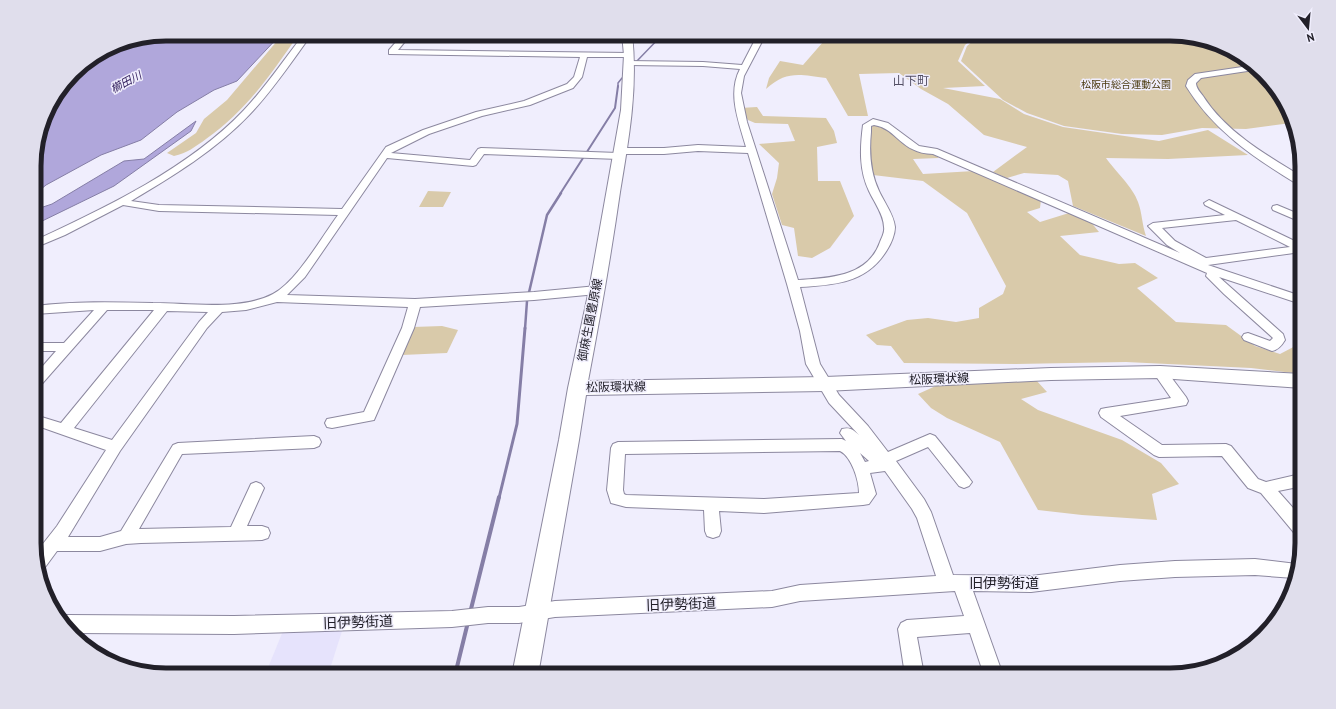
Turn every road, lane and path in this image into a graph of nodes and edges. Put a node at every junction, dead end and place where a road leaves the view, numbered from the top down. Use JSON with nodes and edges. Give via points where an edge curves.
{"nodes":[{"id":1,"x":302,"y":41,"type":"edge"},
{"id":2,"x":401,"y":41,"type":"edge"},
{"id":3,"x":627,"y":41,"type":"edge"},
{"id":4,"x":758,"y":41,"type":"edge"},
{"id":5,"x":584,"y":55,"type":"junction"},
{"id":6,"x":628,"y":59,"type":"junction"},
{"id":7,"x":744,"y":67,"type":"junction"},
{"id":8,"x":1248,"y":69,"type":"edge"},
{"id":9,"x":506,"y":108,"type":"junction"},
{"id":10,"x":520,"y":113,"type":"dead end"},
{"id":11,"x":752,"y":150,"type":"junction"},
{"id":12,"x":620,"y":153,"type":"junction"},
{"id":13,"x":384,"y":155,"type":"junction"},
{"id":14,"x":1295,"y":177,"type":"edge"},
{"id":15,"x":121,"y":202,"type":"junction"},
{"id":16,"x":1209,"y":203,"type":"dead end"},
{"id":17,"x":1277,"y":208,"type":"dead end"},
{"id":18,"x":345,"y":212,"type":"junction"},
{"id":19,"x":1295,"y":216,"type":"edge"},
{"id":20,"x":1237,"y":217,"type":"junction"},
{"id":21,"x":41,"y":241,"type":"edge"},
{"id":22,"x":1295,"y":246,"type":"edge"},
{"id":23,"x":1295,"y":250,"type":"edge"},
{"id":24,"x":1204,"y":262,"type":"junction"},
{"id":25,"x":1213,"y":271,"type":"junction"},
{"id":26,"x":793,"y":284,"type":"junction"},
{"id":27,"x":597,"y":290,"type":"junction"},
{"id":28,"x":274,"y":298,"type":"junction"},
{"id":29,"x":1295,"y":298,"type":"edge"},
{"id":30,"x":415,"y":303,"type":"junction"},
{"id":31,"x":102,"y":307,"type":"junction"},
{"id":32,"x":163,"y":307,"type":"junction"},
{"id":33,"x":218,"y":308,"type":"junction"},
{"id":34,"x":41,"y":309,"type":"edge"},
{"id":35,"x":1248,"y":337,"type":"dead end"},
{"id":36,"x":41,"y":347,"type":"edge"},
{"id":37,"x":67,"y":347,"type":"junction"},
{"id":38,"x":1160,"y":372,"type":"junction"},
{"id":39,"x":41,"y":376,"type":"edge"},
{"id":40,"x":1295,"y":380,"type":"edge"},
{"id":41,"x":825,"y":384,"type":"junction"},
{"id":42,"x":577,"y":388,"type":"junction"},
{"id":43,"x":41,"y":422,"type":"edge"},
{"id":44,"x":332,"y":422,"type":"dead end"},
{"id":45,"x":65,"y":429,"type":"junction"},
{"id":46,"x":847,"y":433,"type":"dead end"},
{"id":47,"x":314,"y":442,"type":"dead end"},
{"id":48,"x":115,"y":447,"type":"junction"},
{"id":49,"x":886,"y":463,"type":"junction"},
{"id":50,"x":861,"y":470,"type":"junction"},
{"id":51,"x":1295,"y":480,"type":"edge"},
{"id":52,"x":964,"y":482,"type":"dead end"},
{"id":53,"x":256,"y":488,"type":"dead end"},
{"id":54,"x":1266,"y":488,"type":"junction"},
{"id":55,"x":711,"y":504,"type":"junction"},
{"id":56,"x":1295,"y":522,"type":"edge"},
{"id":57,"x":713,"y":531,"type":"dead end"},
{"id":58,"x":236,"y":533,"type":"junction"},
{"id":59,"x":262,"y":533,"type":"dead end"},
{"id":60,"x":126,"y":537,"type":"junction"},
{"id":61,"x":54,"y":544,"type":"junction"},
{"id":62,"x":42,"y":559,"type":"edge"},
{"id":63,"x":1292,"y":571,"type":"edge"},
{"id":64,"x":954,"y":583,"type":"junction"},
{"id":65,"x":537,"y":611,"type":"junction"},
{"id":66,"x":71,"y":624,"type":"edge"},
{"id":67,"x":976,"y":624,"type":"junction"},
{"id":68,"x":526,"y":668,"type":"edge"},
{"id":69,"x":914,"y":668,"type":"edge"},
{"id":70,"x":992,"y":668,"type":"edge"}],
"edges":[{"from":1,"to":15,"type":"street","via":[[236,123],[188,160]]},
{"from":2,"to":5,"type":"street","via":[[392,52]]},
{"from":3,"to":6,"type":"main road","name":"御麻生園豊原線"},
{"from":4,"to":7,"type":"street"},
{"from":5,"to":6,"type":"street"},
{"from":5,"to":9,"type":"street","via":[[574,84],[527,103]]},
{"from":6,"to":7,"type":"street"},
{"from":6,"to":12,"type":"main road","name":"御麻生園豊原線","via":[[627,110]]},
{"from":7,"to":11,"type":"street","via":[[737,93]]},
{"from":8,"to":14,"type":"street","via":[[1198,76],[1190,86],[1231,132]]},
{"from":9,"to":10,"type":"street","via":[[510,112]]},
{"from":9,"to":13,"type":"street","via":[[479,114],[426,132],[393,147]]},
{"from":11,"to":12,"type":"street","via":[[698,148]]},
{"from":11,"to":26,"type":"street"},
{"from":12,"to":13,"type":"street","via":[[581,155],[481,151],[473,163]]},
{"from":12,"to":27,"type":"main road","name":"御麻生園豊原線"},
{"from":13,"to":18,"type":"street"},
{"from":15,"to":18,"type":"street","via":[[159,208]]},
{"from":15,"to":21,"type":"street"},
{"from":16,"to":20,"type":"street"},
{"from":17,"to":19,"type":"street"},
{"from":18,"to":28,"type":"street","via":[[301,275]]},
{"from":20,"to":22,"type":"street"},
{"from":20,"to":24,"type":"street","via":[[1153,226],[1171,243]]},
{"from":23,"to":24,"type":"street"},
{"from":24,"to":25,"type":"street"},
{"from":25,"to":26,"type":"street","via":[[934,152],[913,148],[886,124],[873,122],[867,125],[864,153],[869,179],[890,228],[876,259],[848,278],[830,282]]},
{"from":25,"to":29,"type":"street"},
{"from":25,"to":35,"type":"street","via":[[1212,276],[1220,285],[1270,328],[1279,340],[1272,347]]},
{"from":26,"to":41,"type":"street","via":[[814,364]]},
{"from":27,"to":30,"type":"street"},
{"from":27,"to":42,"type":"main road","name":"御麻生園豊原線"},
{"from":28,"to":30,"type":"street"},
{"from":28,"to":33,"type":"street","via":[[262,303]]},
{"from":30,"to":44,"type":"street","via":[[408,328],[369,416]]},
{"from":31,"to":32,"type":"street"},
{"from":31,"to":34,"type":"street"},
{"from":31,"to":37,"type":"street"},
{"from":32,"to":33,"type":"street"},
{"from":32,"to":45,"type":"street"},
{"from":33,"to":48,"type":"street"},
{"from":36,"to":37,"type":"street"},
{"from":37,"to":39,"type":"street"},
{"from":38,"to":40,"type":"main road","name":"松阪環状線"},
{"from":38,"to":41,"type":"main road","name":"松阪環状線"},
{"from":38,"to":54,"type":"street","via":[[1181,401],[1106,413],[1159,451],[1226,450],[1253,484]]},
{"from":41,"to":42,"type":"main road","name":"松阪環状線"},
{"from":41,"to":49,"type":"street","via":[[834,399],[863,430]]},
{"from":42,"to":65,"type":"main road","name":"御麻生園豊原線"},
{"from":43,"to":45,"type":"street"},
{"from":45,"to":48,"type":"street"},
{"from":46,"to":49,"type":"street"},
{"from":47,"to":60,"type":"street","via":[[178,449]]},
{"from":48,"to":61,"type":"street"},
{"from":49,"to":50,"type":"street"},
{"from":49,"to":52,"type":"street","via":[[930,440]]},
{"from":49,"to":64,"type":"street","via":[[925,517]]},
{"from":50,"to":55,"type":"street","via":[[868,494],[863,498],[764,506]]},
{"from":50,"to":55,"type":"street","via":[[850,449],[842,445],[618,448],[615,490],[617,498],[626,501]]},
{"from":51,"to":54,"type":"street"},
{"from":53,"to":58,"type":"street"},
{"from":54,"to":56,"type":"street"},
{"from":55,"to":57,"type":"street"},
{"from":58,"to":59,"type":"street"},
{"from":58,"to":60,"type":"street"},
{"from":60,"to":61,"type":"street","via":[[100,544]]},
{"from":61,"to":62,"type":"street"},
{"from":63,"to":64,"type":"street","name":"旧伊勢街道","via":[[1255,567],[1175,569],[1032,584]]},
{"from":64,"to":65,"type":"street","name":"旧伊勢街道","via":[[800,593],[772,599],[728,602]]},
{"from":64,"to":67,"type":"street"},
{"from":65,"to":66,"type":"street","name":"旧伊勢街道","via":[[519,616],[488,615],[452,619],[228,626]]},
{"from":65,"to":68,"type":"main road","name":"御麻生園豊原線"},
{"from":67,"to":69,"type":"street","via":[[907,629]]},
{"from":67,"to":70,"type":"street"}]}
